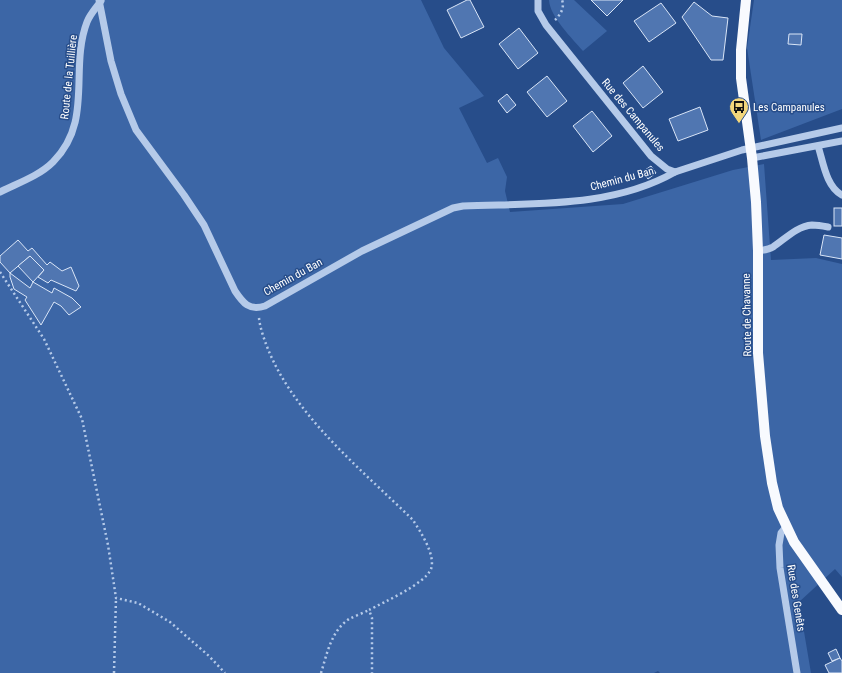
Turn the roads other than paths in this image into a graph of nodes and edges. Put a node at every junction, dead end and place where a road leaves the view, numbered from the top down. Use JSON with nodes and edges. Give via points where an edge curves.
{"nodes":[{"id":1,"x":538,"y":0,"type":"edge"},
{"id":2,"x":746,"y":0,"type":"edge"},
{"id":3,"x":100,"y":1,"type":"edge"},
{"id":4,"x":842,"y":128,"type":"edge"},
{"id":5,"x":842,"y":141,"type":"edge"},
{"id":6,"x":818,"y":146,"type":"junction"},
{"id":7,"x":751,"y":153,"type":"junction"},
{"id":8,"x":676,"y":172,"type":"junction"},
{"id":9,"x":0,"y":192,"type":"edge"},
{"id":10,"x":842,"y":195,"type":"edge"},
{"id":11,"x":828,"y":227,"type":"dead end"},
{"id":12,"x":758,"y":251,"type":"junction"},
{"id":13,"x":786,"y":527,"type":"junction"},
{"id":14,"x":840,"y":604,"type":"edge"},
{"id":15,"x":797,"y":673,"type":"edge"}],
"edges":[{"from":1,"to":8,"type":"street","name":"Rue des Campanules","via":[[538,11],[547,27],[651,156],[667,169]]},
{"from":2,"to":7,"type":"main road","name":"Route de Chavanne","via":[[741,78]]},
{"from":3,"to":8,"type":"street","name":"Chemin du Ban","via":[[111,61],[136,130],[204,225],[234,291],[248,306],[265,306],[362,251],[454,208],[592,200],[661,180]]},
{"from":3,"to":9,"type":"street","name":"Route de la Tuillière","via":[[84,31],[79,59],[79,102],[75,125],[67,146],[52,162],[33,176]]},
{"from":4,"to":7,"type":"street"},
{"from":5,"to":6,"type":"street"},
{"from":6,"to":7,"type":"street"},
{"from":6,"to":10,"type":"street","via":[[830,182],[836,192]]},
{"from":7,"to":8,"type":"street"},
{"from":7,"to":12,"type":"main road","name":"Route de Chavanne"},
{"from":11,"to":12,"type":"street","via":[[803,227],[774,247]]},
{"from":12,"to":13,"type":"main road","name":"Route de Chavanne","via":[[758,353],[764,436],[778,508]]},
{"from":13,"to":14,"type":"main road","name":"Route de Chavanne","via":[[803,557]]},
{"from":13,"to":15,"type":"street","name":"Rue des Genêts","via":[[781,533],[779,545],[780,568]]}]}
